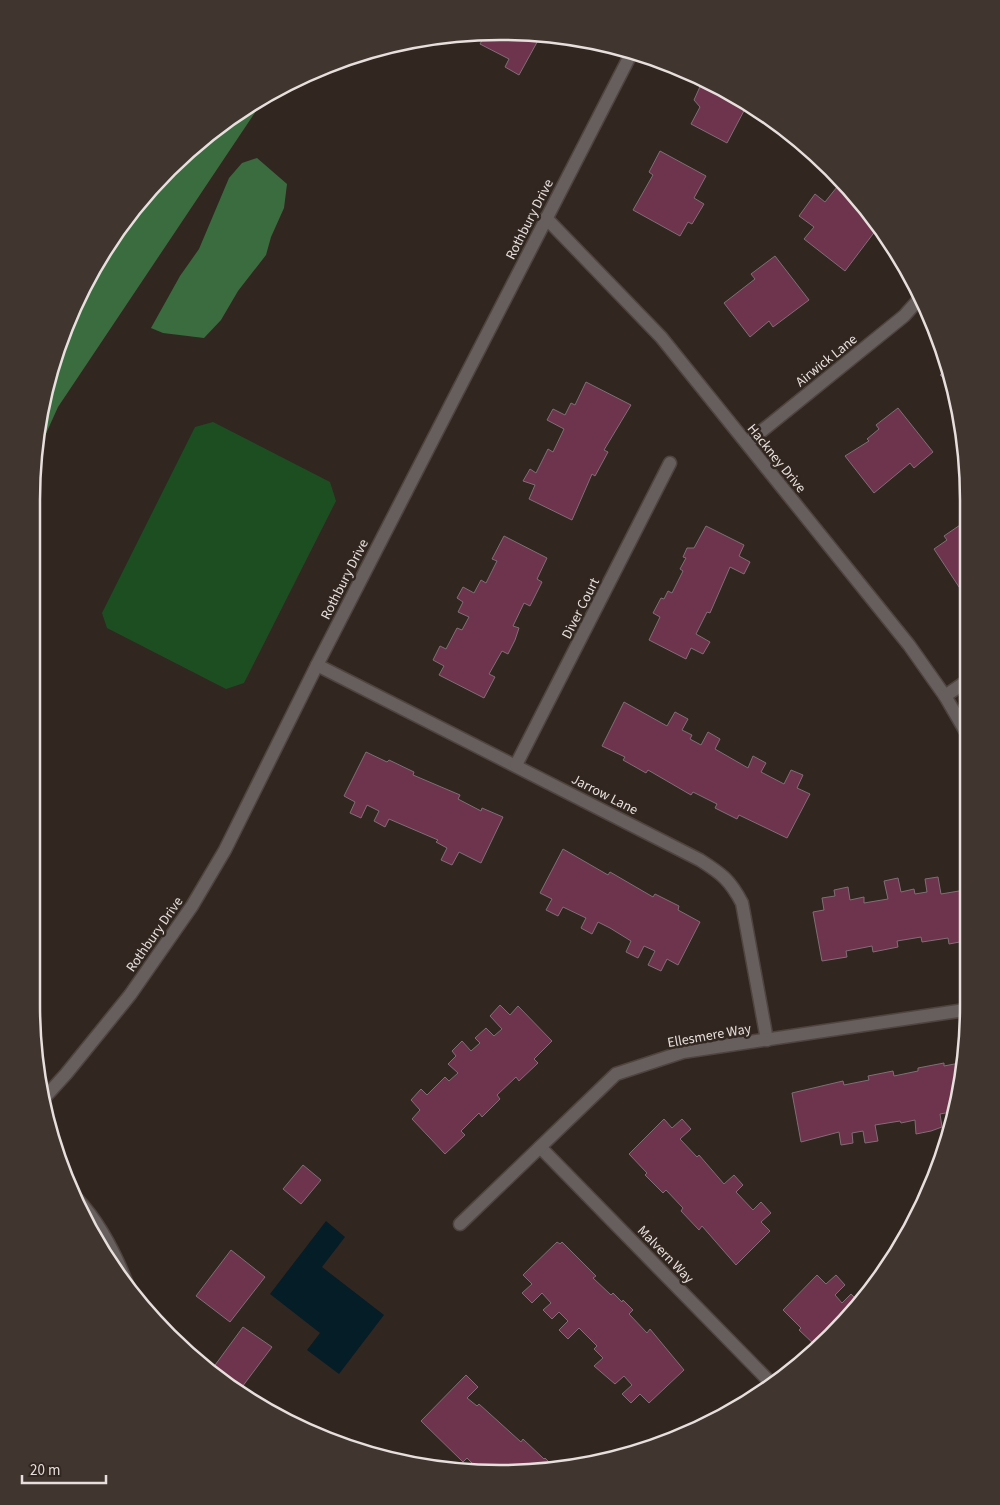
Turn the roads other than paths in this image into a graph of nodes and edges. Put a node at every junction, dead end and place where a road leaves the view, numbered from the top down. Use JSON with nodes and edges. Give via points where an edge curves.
{"nodes":[{"id":1,"x":629,"y":59,"type":"edge"},
{"id":2,"x":546,"y":218,"type":"junction"},
{"id":3,"x":916,"y":303,"type":"edge"},
{"id":4,"x":747,"y":443,"type":"junction"},
{"id":5,"x":670,"y":464,"type":"dead end"},
{"id":6,"x":317,"y":665,"type":"junction"},
{"id":7,"x":960,"y":686,"type":"edge"},
{"id":8,"x":945,"y":696,"type":"junction"},
{"id":9,"x":960,"y":722,"type":"edge"},
{"id":10,"x":516,"y":765,"type":"junction"},
{"id":11,"x":960,"y":1011,"type":"edge"},
{"id":12,"x":767,"y":1040,"type":"junction"},
{"id":13,"x":49,"y":1093,"type":"edge"},
{"id":14,"x":540,"y":1147,"type":"junction"},
{"id":15,"x":93,"y":1219,"type":"edge"},
{"id":16,"x":460,"y":1224,"type":"dead end"},
{"id":17,"x":119,"y":1262,"type":"edge"},
{"id":18,"x":767,"y":1379,"type":"edge"}],
"edges":[{"from":1,"to":2,"type":"street","name":"Rothbury Drive"},
{"from":2,"to":4,"type":"street","name":"Hackney Drive","via":[[661,337]]},
{"from":2,"to":6,"type":"street","name":"Rothbury Drive"},
{"from":3,"to":4,"type":"street","name":"Airwick Lane","via":[[904,316]]},
{"from":4,"to":8,"type":"street","name":"Hackney Drive","via":[[909,645]]},
{"from":5,"to":10,"type":"street","name":"Diver Court"},
{"from":6,"to":10,"type":"street","name":"Jarrow Lane"},
{"from":6,"to":13,"type":"street","name":"Rothbury Drive","via":[[225,850],[192,906],[130,995]]},
{"from":7,"to":8,"type":"street"},
{"from":8,"to":9,"type":"street","name":"Hackney Drive"},
{"from":10,"to":12,"type":"street","name":"Jarrow Lane","via":[[700,860],[721,873],[734,887],[742,903]]},
{"from":11,"to":12,"type":"street","name":"Ellesmere Way"},
{"from":12,"to":14,"type":"street","name":"Ellesmere Way","via":[[682,1052],[616,1074]]},
{"from":14,"to":16,"type":"street","name":"Ellesmere Way"},
{"from":14,"to":18,"type":"street","name":"Malvern Way"},
{"from":15,"to":17,"type":"street"}]}
